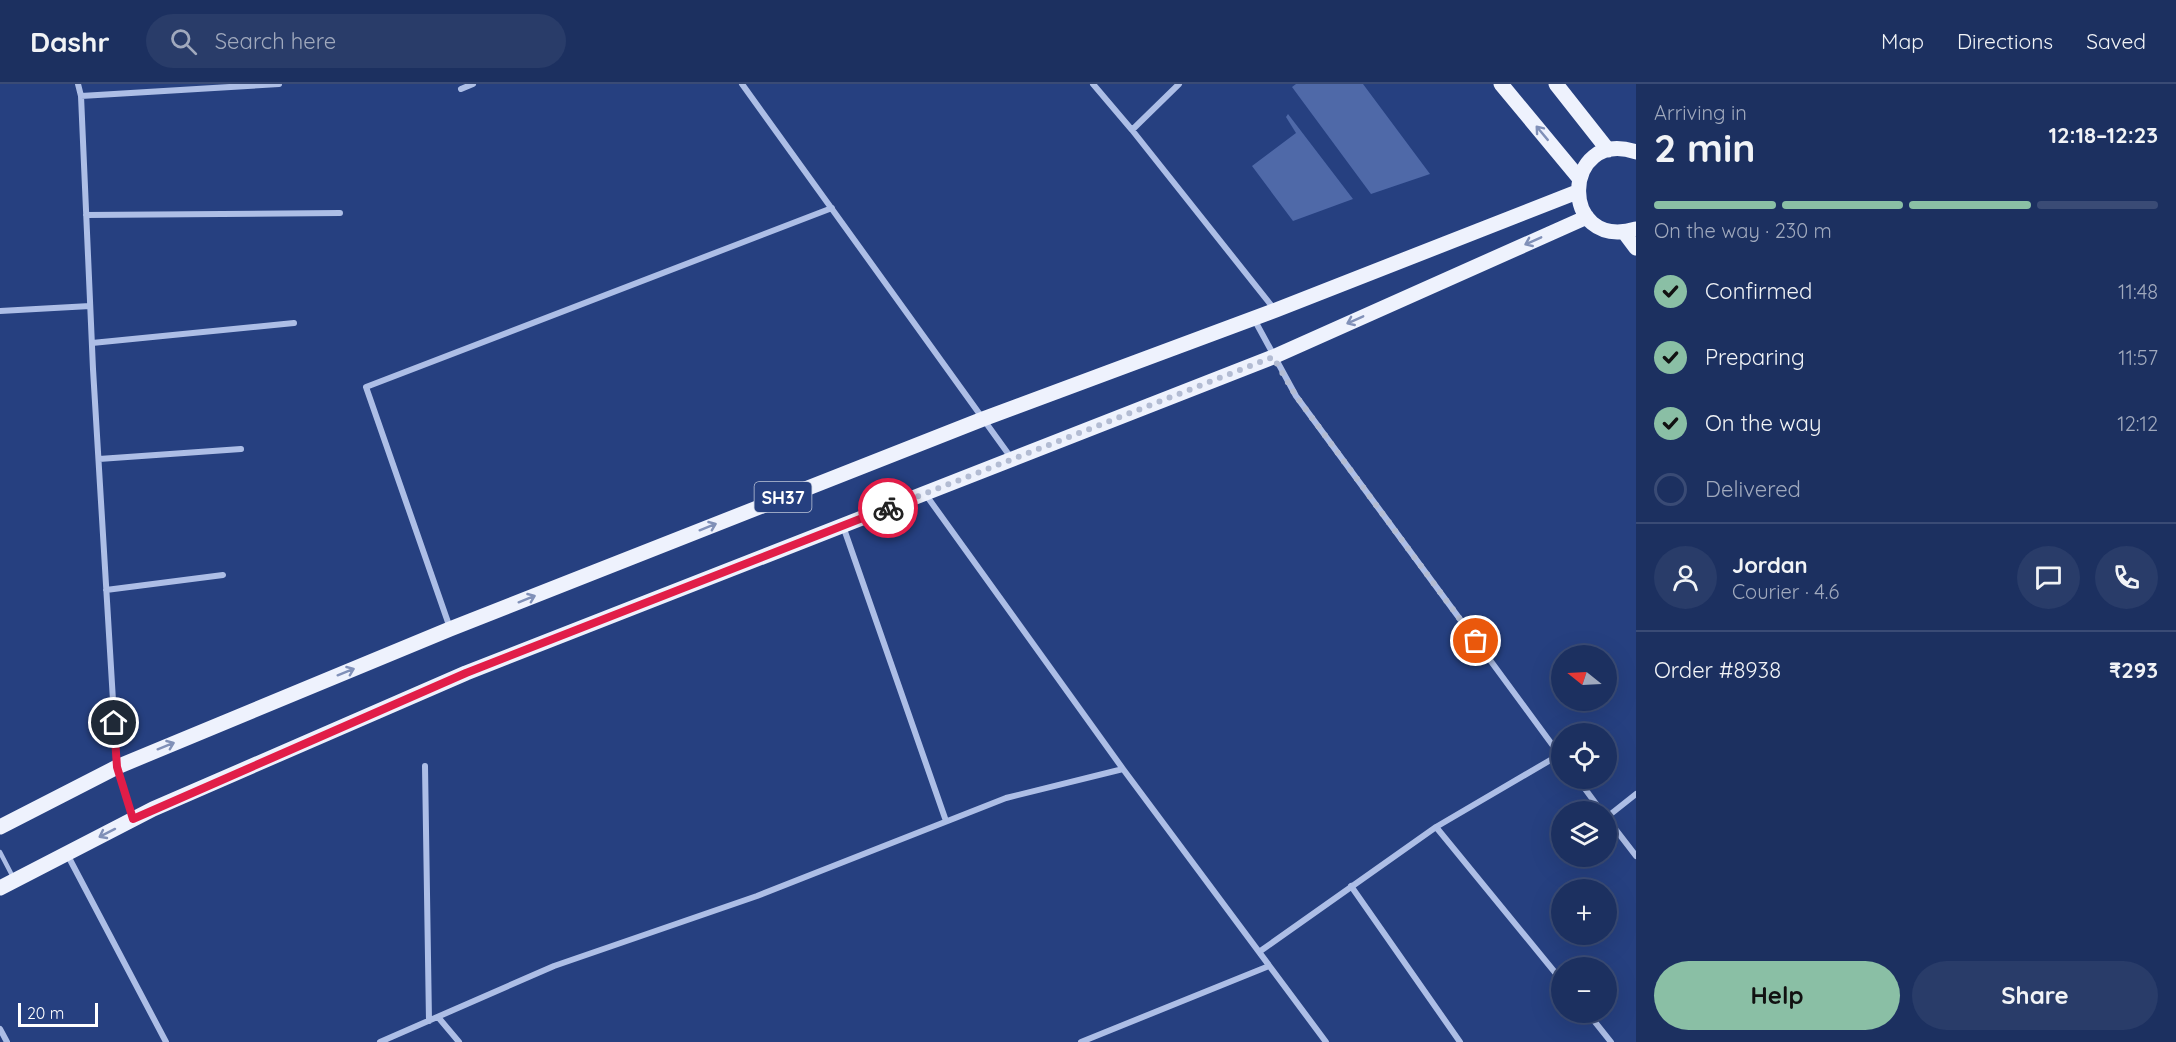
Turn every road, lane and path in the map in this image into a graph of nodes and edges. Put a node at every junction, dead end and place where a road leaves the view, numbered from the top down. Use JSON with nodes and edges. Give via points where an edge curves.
{"nodes":[{"id":1,"x":78,"y":84,"type":"edge"},
{"id":2,"x":279,"y":84,"type":"edge"},
{"id":3,"x":473,"y":84,"type":"edge"},
{"id":4,"x":742,"y":84,"type":"edge"},
{"id":5,"x":1093,"y":84,"type":"edge"},
{"id":6,"x":1179,"y":84,"type":"edge"},
{"id":7,"x":1502,"y":84,"type":"edge"},
{"id":8,"x":1556,"y":84,"type":"edge"},
{"id":9,"x":461,"y":89,"type":"dead end"},
{"id":10,"x":81,"y":96,"type":"junction"},
{"id":11,"x":1132,"y":130,"type":"junction"},
{"id":12,"x":1608,"y":150,"type":"junction"},
{"id":13,"x":1636,"y":153,"type":"edge"},
{"id":14,"x":1578,"y":185,"type":"junction"},
{"id":15,"x":832,"y":208,"type":"junction"},
{"id":16,"x":340,"y":213,"type":"dead end"},
{"id":17,"x":86,"y":215,"type":"junction"},
{"id":18,"x":1587,"y":217,"type":"junction"},
{"id":19,"x":1630,"y":230,"type":"edge"},
{"id":20,"x":1636,"y":248,"type":"edge"},
{"id":21,"x":90,"y":306,"type":"junction"},
{"id":22,"x":1276,"y":310,"type":"junction"},
{"id":23,"x":0,"y":311,"type":"edge"},
{"id":24,"x":1254,"y":318,"type":"junction"},
{"id":25,"x":294,"y":323,"type":"dead end"},
{"id":26,"x":92,"y":342,"type":"junction"},
{"id":27,"x":1273,"y":357,"type":"junction"},
{"id":28,"x":983,"y":419,"type":"junction"},
{"id":29,"x":241,"y":449,"type":"dead end"},
{"id":30,"x":99,"y":459,"type":"junction"},
{"id":31,"x":1012,"y":459,"type":"junction"},
{"id":32,"x":925,"y":494,"type":"junction"},
{"id":33,"x":843,"y":525,"type":"junction"},
{"id":34,"x":223,"y":575,"type":"dead end"},
{"id":35,"x":106,"y":590,"type":"junction"},
{"id":36,"x":450,"y":629,"type":"junction"},
{"id":37,"x":1551,"y":744,"type":"edge"},
{"id":38,"x":1551,"y":761,"type":"edge"},
{"id":39,"x":425,"y":766,"type":"dead end"},
{"id":40,"x":117,"y":767,"type":"junction"},
{"id":41,"x":1123,"y":770,"type":"junction"},
{"id":42,"x":1636,"y":794,"type":"edge"},
{"id":43,"x":1617,"y":809,"type":"edge"},
{"id":44,"x":133,"y":819,"type":"junction"},
{"id":45,"x":946,"y":822,"type":"junction"},
{"id":46,"x":0,"y":827,"type":"edge"},
{"id":47,"x":1436,"y":827,"type":"junction"},
{"id":48,"x":1617,"y":830,"type":"edge"},
{"id":49,"x":0,"y":852,"type":"edge"},
{"id":50,"x":67,"y":853,"type":"junction"},
{"id":51,"x":1636,"y":856,"type":"edge"},
{"id":52,"x":15,"y":881,"type":"junction"},
{"id":53,"x":1351,"y":886,"type":"junction"},
{"id":54,"x":0,"y":888,"type":"edge"},
{"id":55,"x":1258,"y":952,"type":"junction"},
{"id":56,"x":1269,"y":966,"type":"junction"},
{"id":57,"x":1551,"y":968,"type":"edge"},
{"id":58,"x":438,"y":1017,"type":"junction"},
{"id":59,"x":429,"y":1021,"type":"junction"},
{"id":60,"x":1596,"y":1023,"type":"edge"},
{"id":61,"x":0,"y":1029,"type":"edge"},
{"id":62,"x":7,"y":1042,"type":"edge"},
{"id":63,"x":166,"y":1042,"type":"edge"},
{"id":64,"x":380,"y":1042,"type":"edge"},
{"id":65,"x":459,"y":1042,"type":"edge"},
{"id":66,"x":1081,"y":1042,"type":"edge"},
{"id":67,"x":1326,"y":1042,"type":"edge"},
{"id":68,"x":1460,"y":1042,"type":"edge"},
{"id":69,"x":1611,"y":1042,"type":"edge"}],
"edges":[{"from":1,"to":10,"type":"street"},
{"from":2,"to":10,"type":"street"},
{"from":3,"to":9,"type":"street"},
{"from":4,"to":15,"type":"street"},
{"from":5,"to":11,"type":"street"},
{"from":6,"to":11,"type":"street"},
{"from":14,"to":7,"type":"main road","one_way":true},
{"from":8,"to":12,"type":"main road"},
{"from":10,"to":17,"type":"street"},
{"from":11,"to":22,"type":"street"},
{"from":12,"to":13,"type":"main road"},
{"from":12,"to":14,"type":"main road","via":[[1585,166]]},
{"from":14,"to":18,"type":"main road","via":[[1580,205]]},
{"from":14,"to":22,"type":"main road","number":"SH37"},
{"from":15,"to":28,"type":"street"},
{"from":15,"to":36,"type":"street","via":[[366,387]]},
{"from":16,"to":17,"type":"street"},
{"from":17,"to":21,"type":"street"},
{"from":18,"to":19,"type":"main road","via":[[1605,230]]},
{"from":18,"to":27,"type":"main road","number":"SH37","one_way":true},
{"from":19,"to":20,"type":"main road"},
{"from":21,"to":23,"type":"street"},
{"from":21,"to":26,"type":"street"},
{"from":22,"to":24,"type":"main road","number":"SH37"},
{"from":24,"to":27,"type":"street"},
{"from":24,"to":28,"type":"main road","number":"SH37"},
{"from":25,"to":26,"type":"street"},
{"from":26,"to":30,"type":"street"},
{"from":27,"to":31,"type":"main road","number":"SH37"},
{"from":27,"to":37,"type":"street","via":[[1296,396]]},
{"from":28,"to":31,"type":"street"},
{"from":36,"to":28,"type":"main road","number":"SH37","one_way":true},
{"from":29,"to":30,"type":"street"},
{"from":30,"to":35,"type":"street"},
{"from":31,"to":32,"type":"main road","number":"SH37"},
{"from":32,"to":33,"type":"main road","number":"SH37"},
{"from":32,"to":41,"type":"street"},
{"from":33,"to":44,"type":"main road","number":"SH37","via":[[466,673]]},
{"from":33,"to":45,"type":"street"},
{"from":34,"to":35,"type":"street"},
{"from":35,"to":40,"type":"street"},
{"from":40,"to":36,"type":"main road","number":"SH37","one_way":true},
{"from":38,"to":47,"type":"street"},
{"from":39,"to":59,"type":"street"},
{"from":40,"to":44,"type":"street"},
{"from":40,"to":46,"type":"main road","number":"SH37"},
{"from":41,"to":45,"type":"street","via":[[1006,798]]},
{"from":41,"to":55,"type":"street"},
{"from":42,"to":43,"type":"street"},
{"from":44,"to":50,"type":"main road","number":"SH37","one_way":true},
{"from":45,"to":58,"type":"street","via":[[757,896],[554,966]]},
{"from":47,"to":53,"type":"street"},
{"from":47,"to":57,"type":"street"},
{"from":48,"to":51,"type":"street"},
{"from":49,"to":52,"type":"lane"},
{"from":50,"to":52,"type":"main road","number":"SH37"},
{"from":50,"to":63,"type":"street"},
{"from":52,"to":54,"type":"main road","number":"SH37"},
{"from":53,"to":55,"type":"street"},
{"from":53,"to":68,"type":"street"},
{"from":55,"to":56,"type":"street"},
{"from":56,"to":66,"type":"street"},
{"from":56,"to":67,"type":"street"},
{"from":58,"to":59,"type":"street"},
{"from":58,"to":65,"type":"street"},
{"from":59,"to":64,"type":"street"},
{"from":60,"to":69,"type":"street"},
{"from":61,"to":62,"type":"street"}]}
